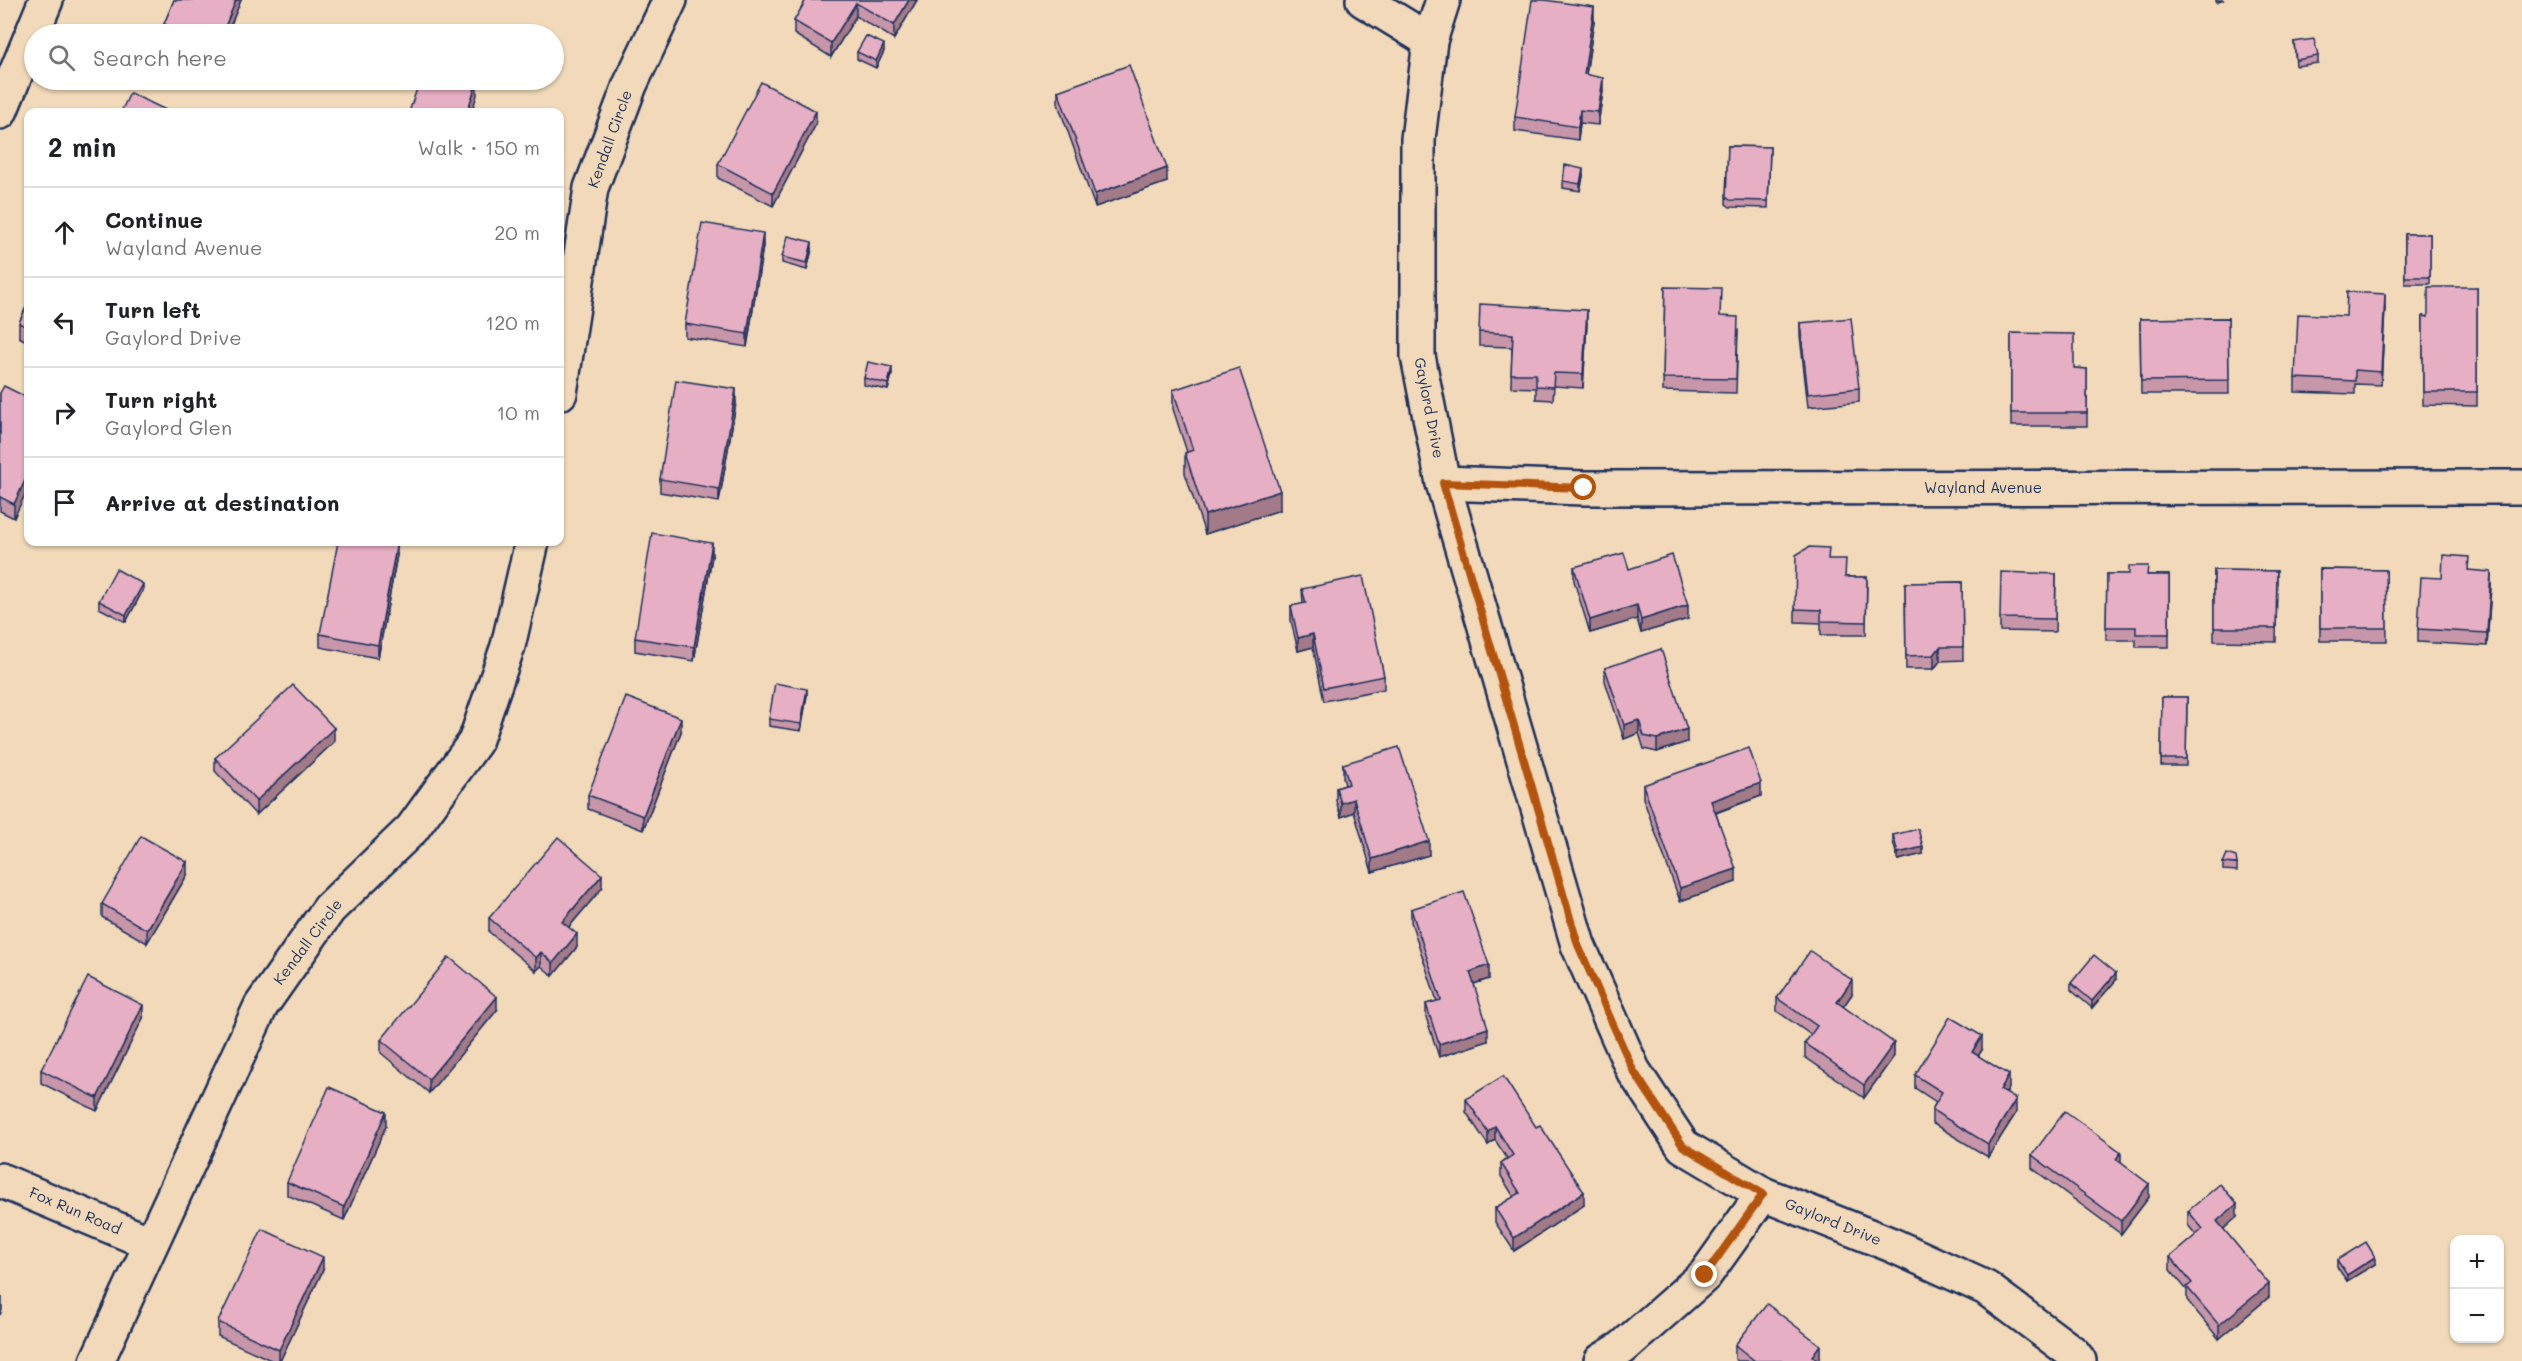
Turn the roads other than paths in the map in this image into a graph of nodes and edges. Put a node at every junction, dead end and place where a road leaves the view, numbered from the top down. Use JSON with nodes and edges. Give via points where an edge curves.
{"nodes":[{"id":1,"x":46,"y":0,"type":"edge"},
{"id":2,"x":670,"y":0,"type":"edge"},
{"id":3,"x":1363,"y":0,"type":"edge"},
{"id":4,"x":1443,"y":0,"type":"edge"},
{"id":5,"x":36,"y":24,"type":"edge"},
{"id":6,"x":1430,"y":40,"type":"junction"},
{"id":7,"x":24,"y":54,"type":"edge"},
{"id":8,"x":0,"y":112,"type":"edge"},
{"id":9,"x":564,"y":367,"type":"edge"},
{"id":10,"x":1443,"y":483,"type":"junction"},
{"id":11,"x":2522,"y":487,"type":"edge"},
{"id":12,"x":531,"y":546,"type":"edge"},
{"id":13,"x":0,"y":1180,"type":"edge"},
{"id":14,"x":1763,"y":1194,"type":"junction"},
{"id":15,"x":150,"y":1243,"type":"junction"},
{"id":16,"x":97,"y":1361,"type":"edge"},
{"id":17,"x":1601,"y":1361,"type":"edge"},
{"id":18,"x":2079,"y":1361,"type":"edge"}],
"edges":[{"from":1,"to":5,"type":"street"},
{"from":2,"to":9,"type":"street","name":"Kendall Circle","via":[[630,85],[591,188]]},
{"from":3,"to":6,"type":"street"},
{"from":4,"to":6,"type":"street","name":"Gaylord Drive"},
{"from":6,"to":10,"type":"street","name":"Gaylord Drive","via":[[1418,139],[1418,356]]},
{"from":7,"to":8,"type":"street"},
{"from":10,"to":11,"type":"street","name":"Wayland Avenue","via":[[1584,488]]},
{"from":10,"to":14,"type":"street","name":"Gaylord Drive","via":[[1578,945],[1633,1070],[1683,1146]]},
{"from":12,"to":15,"type":"street","name":"Kendall Circle","via":[[508,646],[475,742],[412,829],[329,909],[261,1006]]},
{"from":13,"to":15,"type":"street","name":"Fox Run Road"},
{"from":14,"to":17,"type":"street","via":[[1705,1275],[1622,1348]]},
{"from":14,"to":18,"type":"street","name":"Gaylord Drive","via":[[1892,1245],[1986,1288]]},
{"from":15,"to":16,"type":"street","name":"Kendall Circle"}]}
